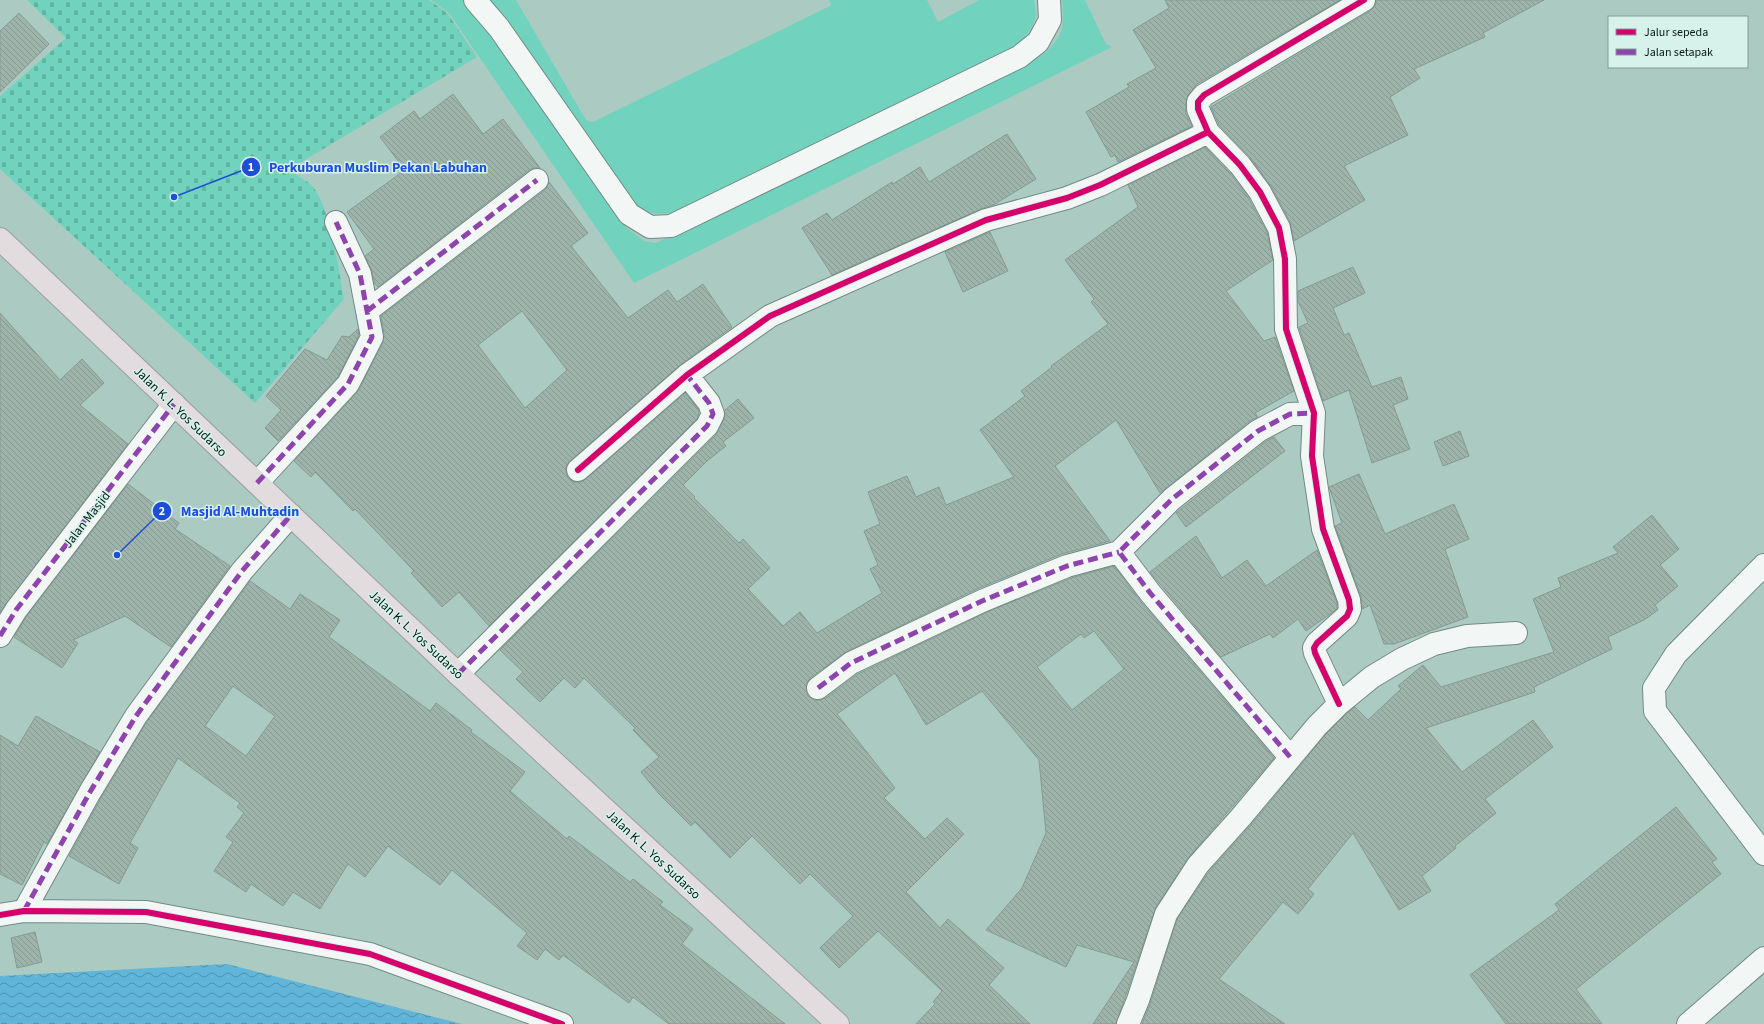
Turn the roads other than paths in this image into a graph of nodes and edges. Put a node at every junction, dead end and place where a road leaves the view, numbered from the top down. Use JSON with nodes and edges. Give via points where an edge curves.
{"nodes":[{"id":1,"x":475,"y":0,"type":"edge"},
{"id":2,"x":1049,"y":0,"type":"edge"},
{"id":3,"x":1364,"y":0,"type":"edge"},
{"id":4,"x":1208,"y":132,"type":"junction"},
{"id":5,"x":537,"y":180,"type":"dead end"},
{"id":6,"x":336,"y":222,"type":"dead end"},
{"id":7,"x":0,"y":239,"type":"edge"},
{"id":8,"x":367,"y":311,"type":"junction"},
{"id":9,"x":687,"y":375,"type":"junction"},
{"id":10,"x":174,"y":404,"type":"junction"},
{"id":11,"x":1314,"y":412,"type":"junction"},
{"id":12,"x":578,"y":470,"type":"dead end"},
{"id":13,"x":257,"y":483,"type":"junction"},
{"id":14,"x":290,"y":515,"type":"junction"},
{"id":15,"x":1119,"y":552,"type":"junction"},
{"id":16,"x":1764,"y":565,"type":"edge"},
{"id":17,"x":1516,"y":632,"type":"dead end"},
{"id":18,"x":0,"y":636,"type":"edge"},
{"id":19,"x":458,"y":674,"type":"junction"},
{"id":20,"x":818,"y":688,"type":"dead end"},
{"id":21,"x":1339,"y":704,"type":"junction"},
{"id":22,"x":1290,"y":757,"type":"junction"},
{"id":23,"x":1764,"y":854,"type":"edge"},
{"id":24,"x":24,"y":911,"type":"junction"},
{"id":25,"x":0,"y":915,"type":"edge"},
{"id":26,"x":1764,"y":958,"type":"edge"},
{"id":27,"x":562,"y":1024,"type":"edge"},
{"id":28,"x":838,"y":1024,"type":"edge"},
{"id":29,"x":1128,"y":1024,"type":"edge"},
{"id":30,"x":1688,"y":1024,"type":"edge"}],
"edges":[{"from":1,"to":2,"type":"street","via":[[499,28],[629,214],[650,227],[671,226],[1019,57],[1038,42],[1050,20]]},
{"from":3,"to":4,"type":"street","via":[[1204,95],[1198,102],[1198,110]]},
{"from":4,"to":9,"type":"street","via":[[1100,185],[1067,198],[986,220],[815,295],[770,316]]},
{"from":4,"to":11,"type":"street","via":[[1240,165],[1260,192],[1278,228],[1285,259],[1286,329]]},
{"from":5,"to":8,"type":"street"},
{"from":6,"to":8,"type":"street","via":[[360,274]]},
{"from":7,"to":10,"type":"highway","name":"Jalan K. L. Yos Sudarso"},
{"from":8,"to":13,"type":"street","via":[[372,337],[348,384]]},
{"from":9,"to":12,"type":"street"},
{"from":9,"to":19,"type":"street","via":[[713,414],[707,426]]},
{"from":10,"to":13,"type":"highway","name":"Jalan K. L. Yos Sudarso"},
{"from":10,"to":18,"type":"street","name":"Jalan Masjid","via":[[16,610]]},
{"from":11,"to":15,"type":"street","via":[[1290,414],[1258,431],[1172,499]]},
{"from":11,"to":21,"type":"street","via":[[1312,456],[1323,529],[1350,609],[1347,616],[1314,648]]},
{"from":13,"to":14,"type":"highway","name":"Jalan K. L. Yos Sudarso"},
{"from":14,"to":19,"type":"highway","name":"Jalan K. L. Yos Sudarso"},
{"from":14,"to":24,"type":"street","via":[[242,571],[136,716],[90,792]]},
{"from":15,"to":20,"type":"street","via":[[1067,566],[982,601],[851,663]]},
{"from":15,"to":22,"type":"street","via":[[1151,594]]},
{"from":16,"to":23,"type":"street","via":[[1676,654],[1654,688],[1654,711]]},
{"from":17,"to":21,"type":"street","via":[[1467,636],[1434,644],[1372,677]]},
{"from":19,"to":28,"type":"highway","name":"Jalan K. L. Yos Sudarso"},
{"from":21,"to":22,"type":"street"},
{"from":22,"to":29,"type":"street","via":[[1241,818],[1198,865],[1166,914]]},
{"from":24,"to":25,"type":"street"},
{"from":24,"to":27,"type":"street","via":[[146,912],[370,954]]},
{"from":26,"to":30,"type":"street"}]}
